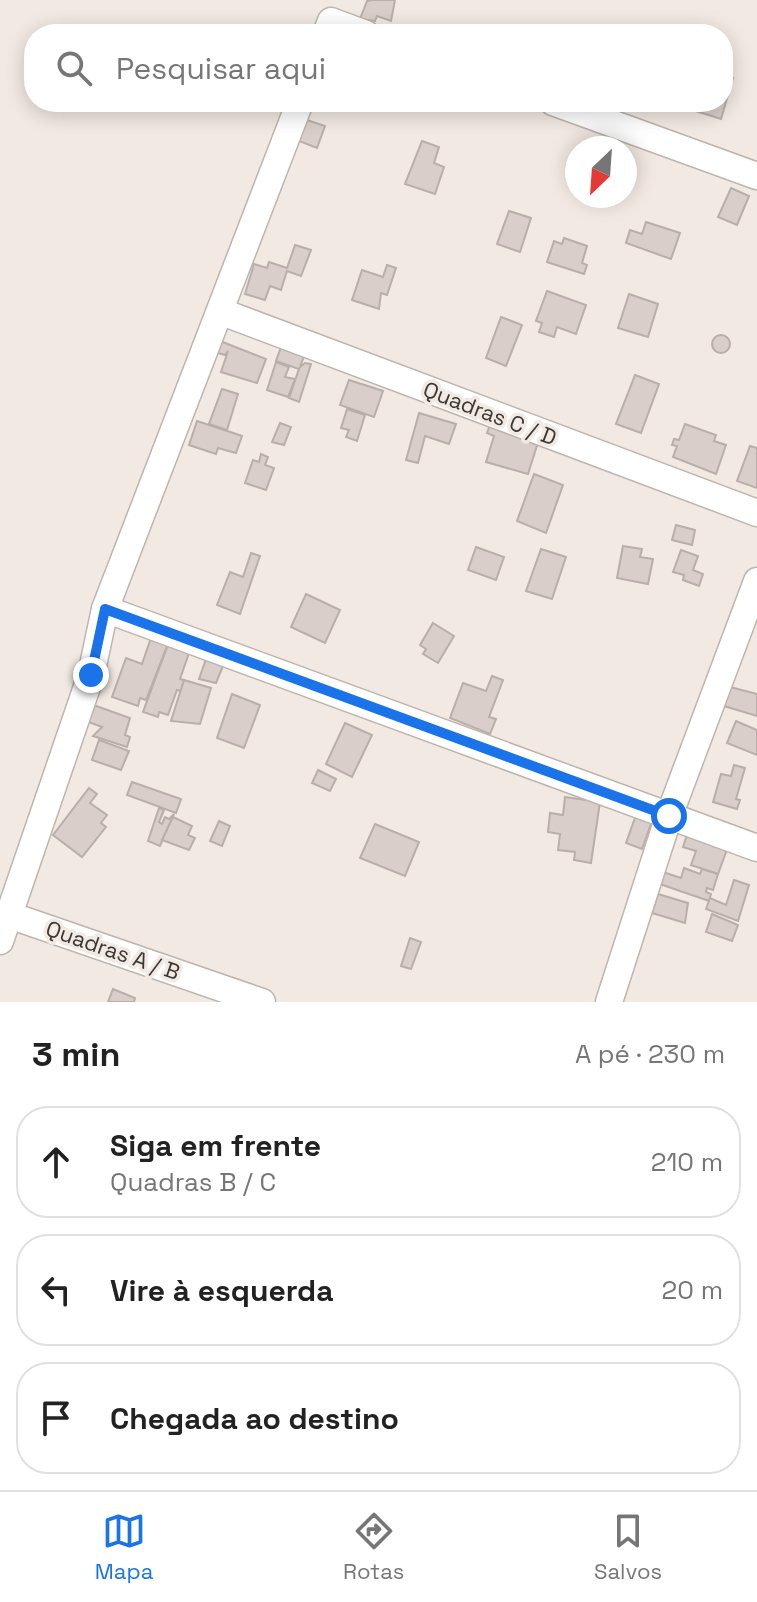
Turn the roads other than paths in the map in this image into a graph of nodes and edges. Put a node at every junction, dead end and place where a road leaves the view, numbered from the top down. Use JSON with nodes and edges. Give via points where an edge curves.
{"nodes":[{"id":1,"x":296,"y":112,"type":"edge"},
{"id":2,"x":581,"y":112,"type":"edge"},
{"id":3,"x":757,"y":176,"type":"edge"},
{"id":4,"x":222,"y":312,"type":"junction"},
{"id":5,"x":757,"y":513,"type":"edge"},
{"id":6,"x":757,"y":581,"type":"edge"},
{"id":7,"x":105,"y":609,"type":"junction"},
{"id":8,"x":669,"y":816,"type":"junction"},
{"id":9,"x":757,"y":848,"type":"edge"},
{"id":10,"x":9,"y":915,"type":"junction"},
{"id":11,"x":0,"y":941,"type":"edge"},
{"id":12,"x":262,"y":1002,"type":"edge"},
{"id":13,"x":609,"y":1002,"type":"edge"}],
"edges":[{"from":1,"to":4,"type":"street"},
{"from":2,"to":3,"type":"street"},
{"from":4,"to":5,"type":"street","name":"Quadras C / D"},
{"from":4,"to":7,"type":"street"},
{"from":6,"to":8,"type":"street"},
{"from":7,"to":8,"type":"street"},
{"from":7,"to":10,"type":"street","via":[[91,675]]},
{"from":8,"to":9,"type":"street"},
{"from":8,"to":13,"type":"street"},
{"from":10,"to":11,"type":"street"},
{"from":10,"to":12,"type":"street","name":"Quadras A / B"}]}
